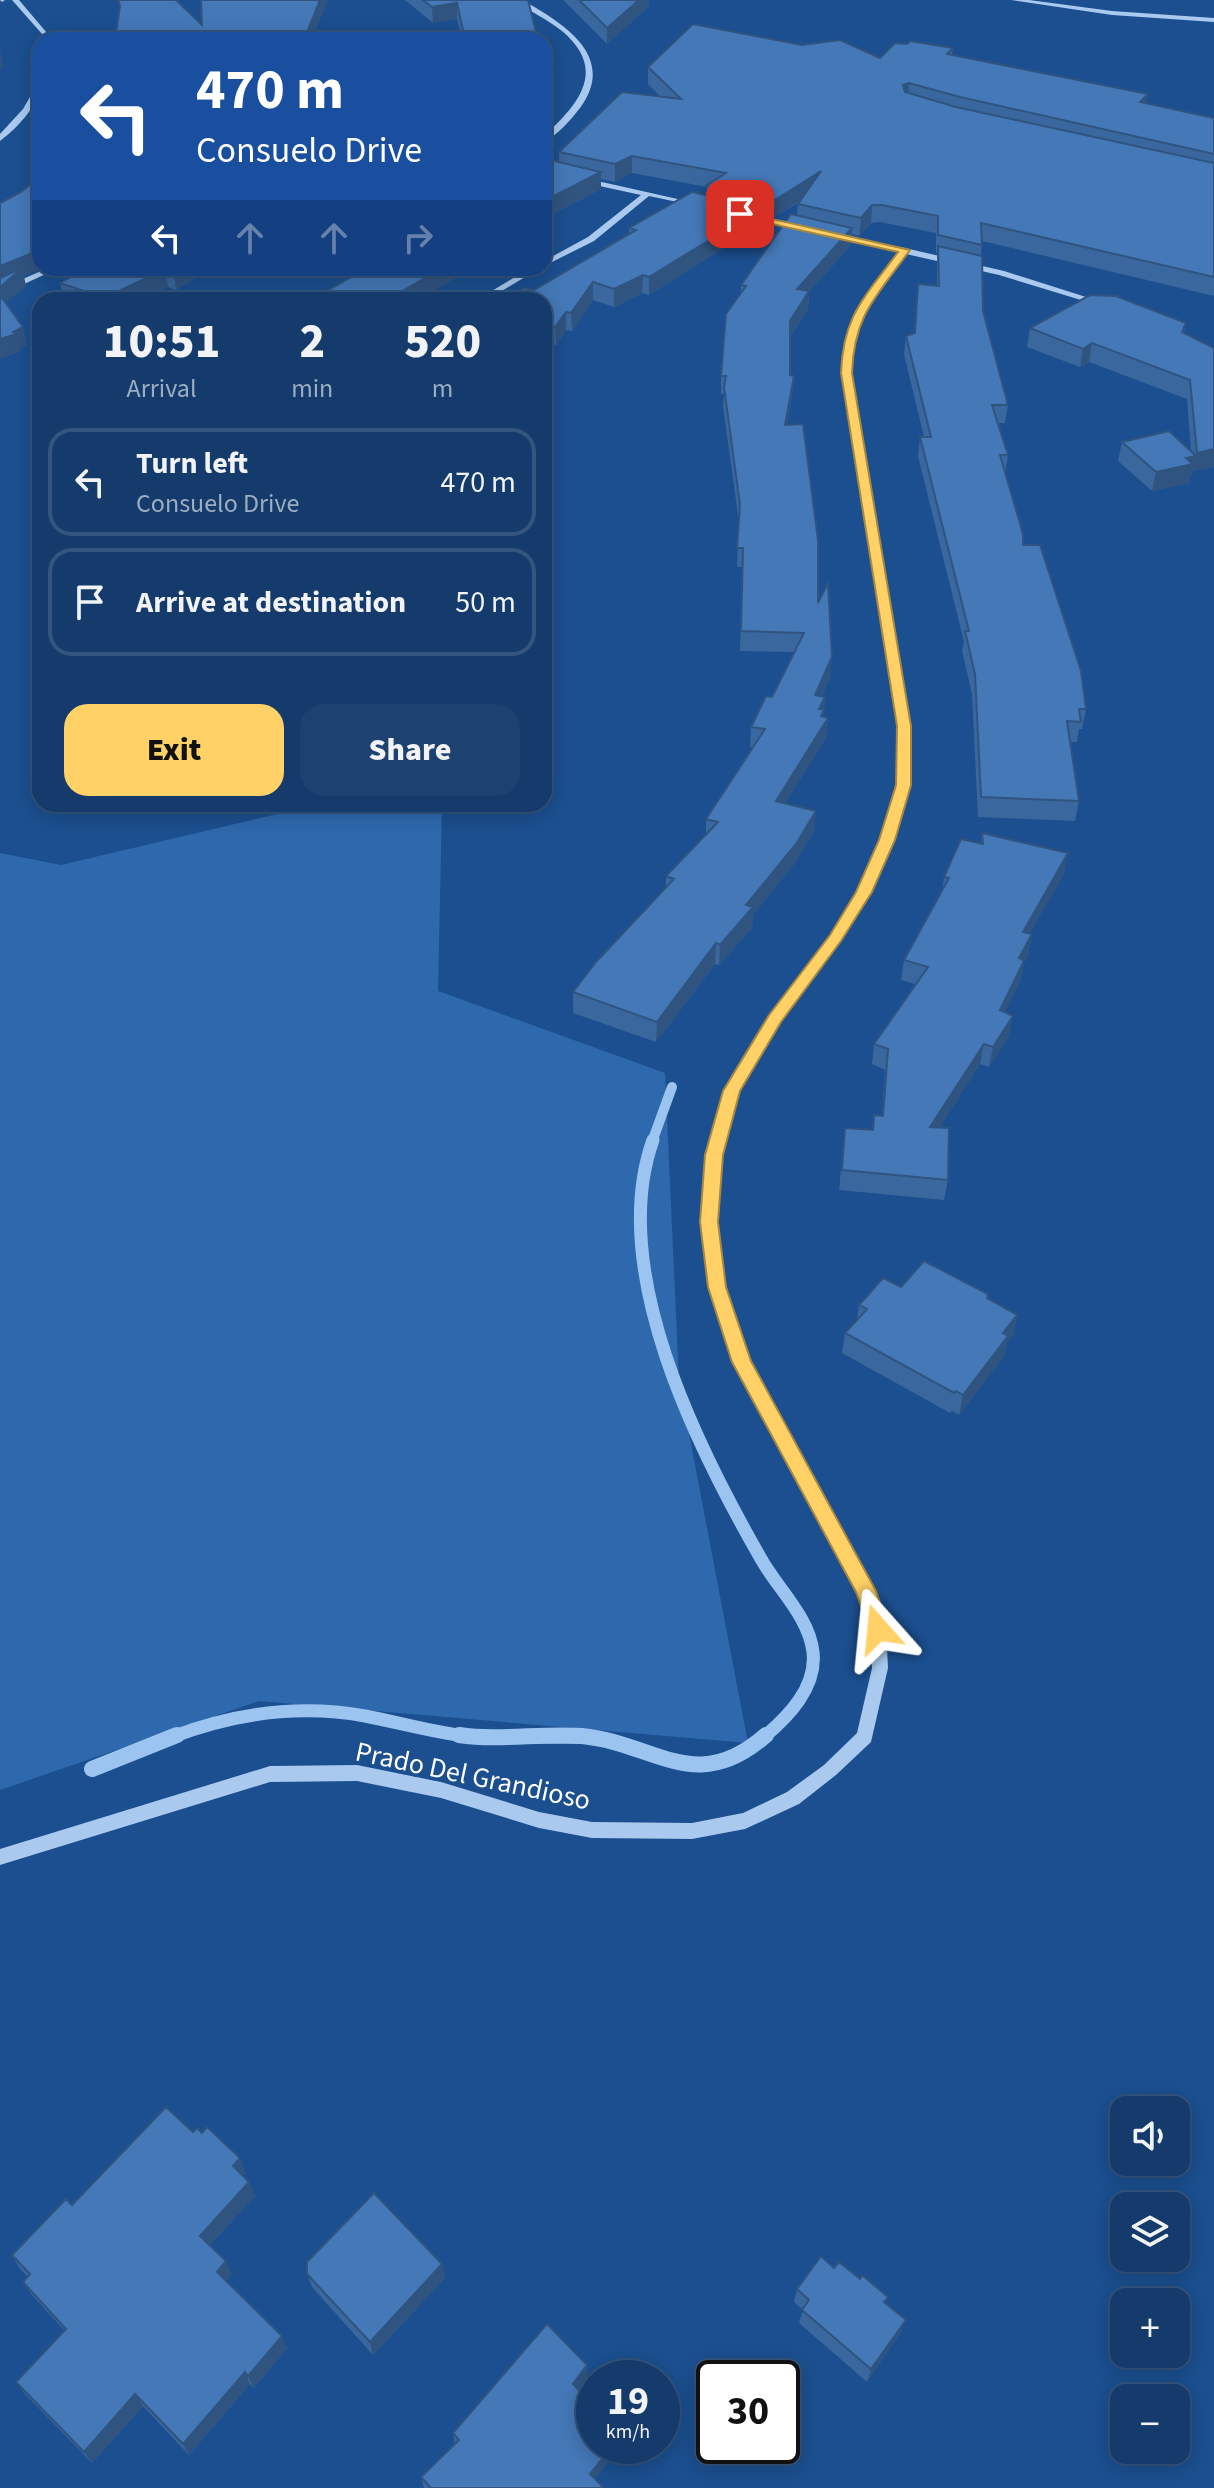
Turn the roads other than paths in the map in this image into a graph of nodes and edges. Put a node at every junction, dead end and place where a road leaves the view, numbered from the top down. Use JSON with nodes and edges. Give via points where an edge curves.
{"nodes":[{"id":1,"x":15,"y":0,"type":"edge"},
{"id":2,"x":517,"y":0,"type":"edge"},
{"id":3,"x":1014,"y":0,"type":"edge"},
{"id":4,"x":1214,"y":20,"type":"edge"},
{"id":5,"x":43,"y":32,"type":"edge"},
{"id":6,"x":32,"y":100,"type":"edge"},
{"id":7,"x":26,"y":110,"type":"junction"},
{"id":8,"x":32,"y":110,"type":"edge"},
{"id":9,"x":552,"y":134,"type":"edge"},
{"id":10,"x":0,"y":139,"type":"edge"},
{"id":11,"x":574,"y":178,"type":"edge"},
{"id":12,"x":648,"y":193,"type":"junction"},
{"id":13,"x":709,"y":207,"type":"edge"},
{"id":14,"x":740,"y":214,"type":"edge"},
{"id":15,"x":905,"y":250,"type":"junction"},
{"id":16,"x":552,"y":260,"type":"edge"},
{"id":17,"x":37,"y":276,"type":"edge"},
{"id":18,"x":522,"y":276,"type":"edge"},
{"id":19,"x":0,"y":292,"type":"edge"},
{"id":20,"x":495,"y":292,"type":"edge"},
{"id":21,"x":1117,"y":309,"type":"edge"},
{"id":22,"x":0,"y":1857,"type":"edge"}],
"edges":[{"from":1,"to":5,"type":"street"},
{"from":2,"to":9,"type":"street","via":[[550,16],[577,40],[589,62],[589,89],[573,117]]},
{"from":3,"to":4,"type":"street"},
{"from":6,"to":7,"type":"street"},
{"from":7,"to":8,"type":"street"},
{"from":7,"to":10,"type":"street"},
{"from":11,"to":12,"type":"street"},
{"from":12,"to":13,"type":"street"},
{"from":12,"to":16,"type":"street","via":[[591,239]]},
{"from":14,"to":15,"type":"street"},
{"from":15,"to":21,"type":"street"},
{"from":15,"to":22,"type":"street","name":"Prado Del Grandioso","via":[[855,319],[847,373],[904,726],[904,785],[864,892],[774,1019],[731,1091],[714,1155],[709,1222],[717,1287],[742,1362],[866,1591],[878,1629],[880,1668],[865,1737],[793,1798],[745,1821],[692,1831],[592,1830],[357,1773],[270,1774]]},
{"from":17,"to":19,"type":"street"},
{"from":18,"to":20,"type":"street"}]}
